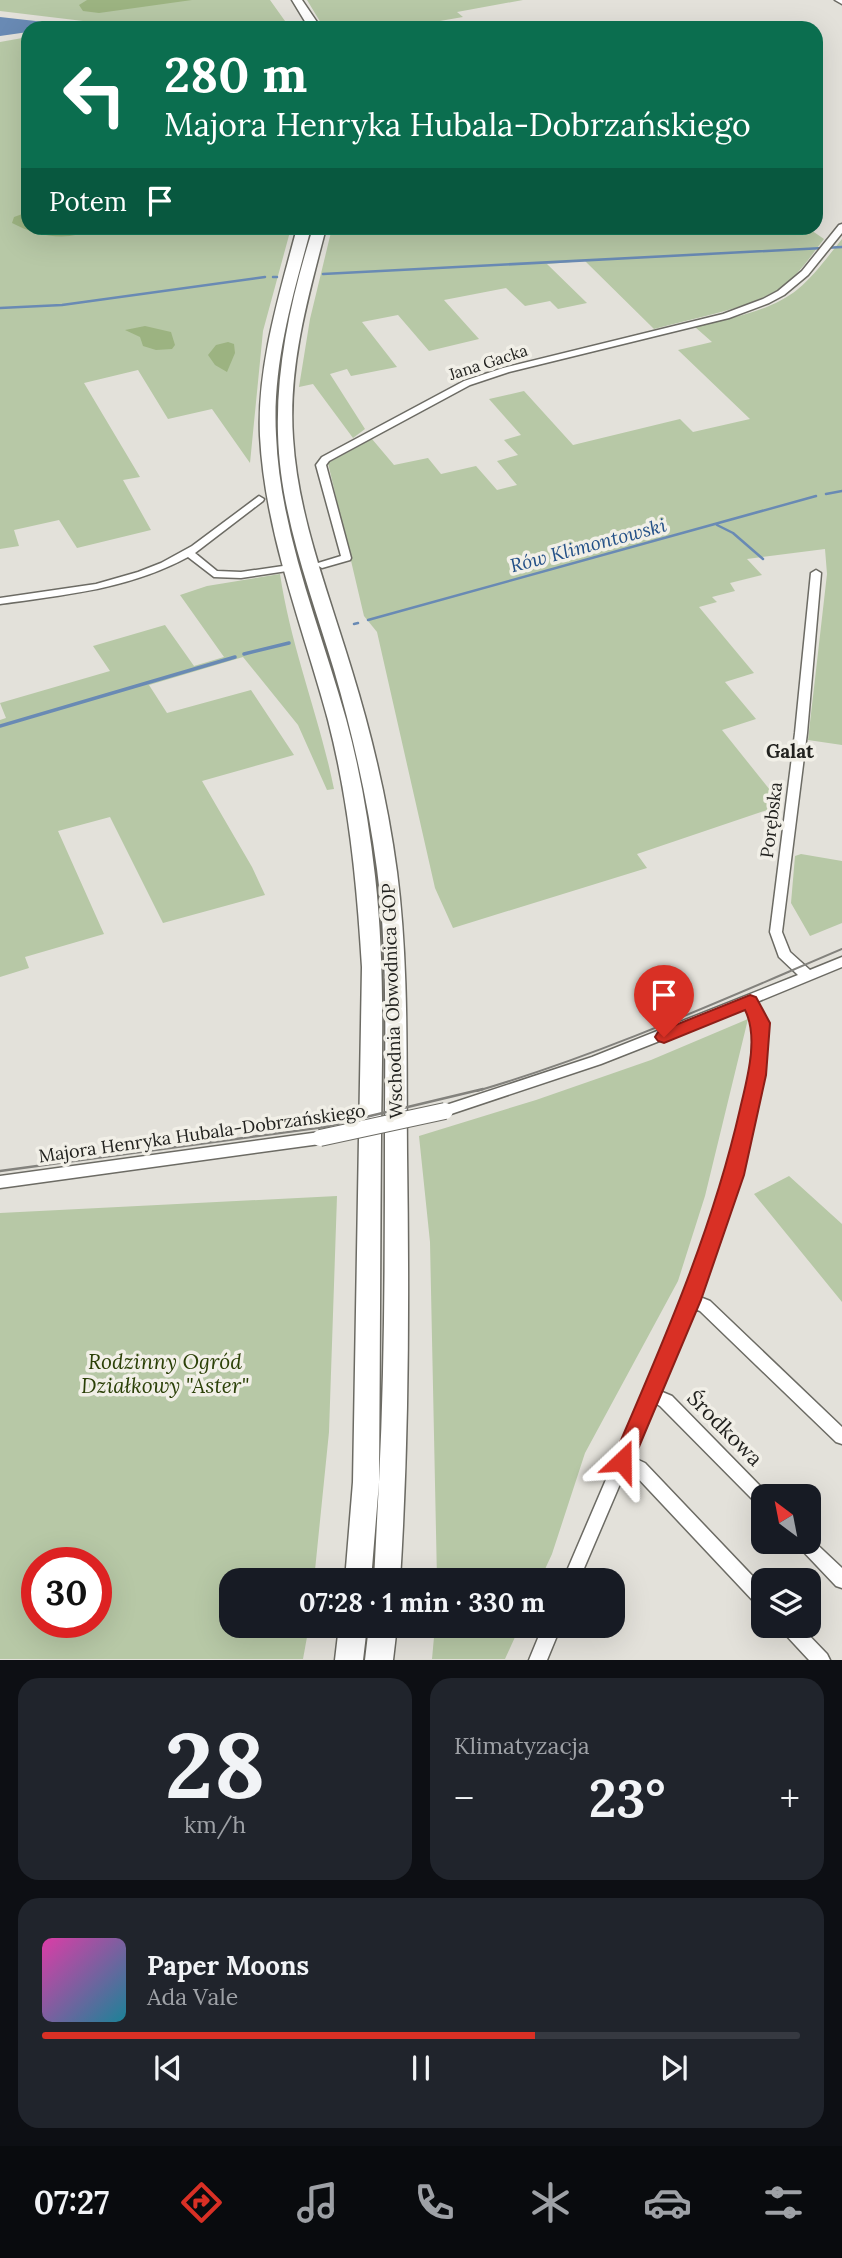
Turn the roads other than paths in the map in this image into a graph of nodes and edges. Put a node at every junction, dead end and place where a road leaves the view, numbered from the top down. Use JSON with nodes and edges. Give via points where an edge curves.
{"nodes":[{"id":1,"x":285,"y":0,"type":"edge"},
{"id":2,"x":297,"y":0,"type":"edge"},
{"id":3,"x":298,"y":21,"type":"edge"},
{"id":4,"x":310,"y":21,"type":"edge"},
{"id":5,"x":842,"y":227,"type":"edge"},
{"id":6,"x":302,"y":235,"type":"edge"},
{"id":7,"x":317,"y":235,"type":"edge"},
{"id":8,"x":794,"y":285,"type":"joint"},
{"id":9,"x":259,"y":499,"type":"dead end"},
{"id":10,"x":189,"y":552,"type":"junction"},
{"id":11,"x":322,"y":565,"type":"dead end"},
{"id":12,"x":283,"y":569,"type":"dead end"},
{"id":13,"x":816,"y":573,"type":"dead end"},
{"id":14,"x":0,"y":601,"type":"edge"},
{"id":15,"x":842,"y":962,"type":"edge"},
{"id":16,"x":808,"y":976,"type":"junction"},
{"id":17,"x":750,"y":1001,"type":"junction"},
{"id":18,"x":0,"y":1182,"type":"edge"},
{"id":19,"x":691,"y":1300,"type":"junction"},
{"id":20,"x":651,"y":1394,"type":"junction"},
{"id":21,"x":842,"y":1437,"type":"edge"},
{"id":22,"x":622,"y":1461,"type":"junction"},
{"id":23,"x":751,"y":1487,"type":"edge"},
{"id":24,"x":817,"y":1554,"type":"edge"},
{"id":25,"x":359,"y":1568,"type":"edge"},
{"id":26,"x":388,"y":1568,"type":"edge"},
{"id":27,"x":576,"y":1568,"type":"edge"},
{"id":28,"x":842,"y":1580,"type":"edge"},
{"id":29,"x":751,"y":1586,"type":"edge"},
{"id":30,"x":352,"y":1638,"type":"edge"},
{"id":31,"x":382,"y":1638,"type":"edge"},
{"id":32,"x":547,"y":1638,"type":"edge"},
{"id":33,"x":800,"y":1638,"type":"edge"},
{"id":34,"x":349,"y":1660,"type":"edge"},
{"id":35,"x":379,"y":1660,"type":"edge"},
{"id":36,"x":538,"y":1660,"type":"edge"},
{"id":37,"x":821,"y":1660,"type":"edge"}],
"edges":[{"from":1,"to":3,"type":"highway"},
{"from":2,"to":4,"type":"highway"},
{"from":5,"to":8,"type":"street"},
{"from":6,"to":25,"type":"highway","name":"Wschodnia Obwodnica GOP","via":[[272,359],[268,436],[290,554],[350,771],[369,907],[366,1482]]},
{"from":7,"to":26,"type":"highway","name":"Wschodnia Obwodnica GOP","via":[[289,352],[285,430],[298,517],[376,801],[391,905],[396,1348]]},
{"from":8,"to":11,"type":"street","name":"Jana Gacka","via":[[770,300],[726,316],[467,383],[325,459],[321,465],[346,558]]},
{"from":9,"to":10,"type":"street"},
{"from":10,"to":12,"type":"street","via":[[214,574]]},
{"from":10,"to":14,"type":"street","via":[[126,580]]},
{"from":13,"to":16,"type":"street","name":"Porębska","via":[[776,932],[784,954]]},
{"from":15,"to":16,"type":"street","name":"Majora Henryka Hubala-Dobrzańskiego"},
{"from":16,"to":17,"type":"street","name":"Majora Henryka Hubala-Dobrzańskiego"},
{"from":17,"to":18,"type":"street","name":"Majora Henryka Hubala-Dobrzańskiego","bridge":true,"via":[[567,1074],[445,1111],[320,1138]]},
{"from":17,"to":19,"type":"street","via":[[761,1023],[757,1075],[734,1175]]},
{"from":19,"to":20,"type":"street"},
{"from":19,"to":21,"type":"street","via":[[705,1306]]},
{"from":20,"to":22,"type":"street"},
{"from":20,"to":23,"type":"street","name":"Środkowa","via":[[666,1401]]},
{"from":22,"to":27,"type":"street"},
{"from":22,"to":29,"type":"street","via":[[639,1468]]},
{"from":24,"to":28,"type":"street"},
{"from":30,"to":34,"type":"highway"},
{"from":31,"to":35,"type":"highway"},
{"from":32,"to":36,"type":"street"},
{"from":33,"to":37,"type":"street"}]}
